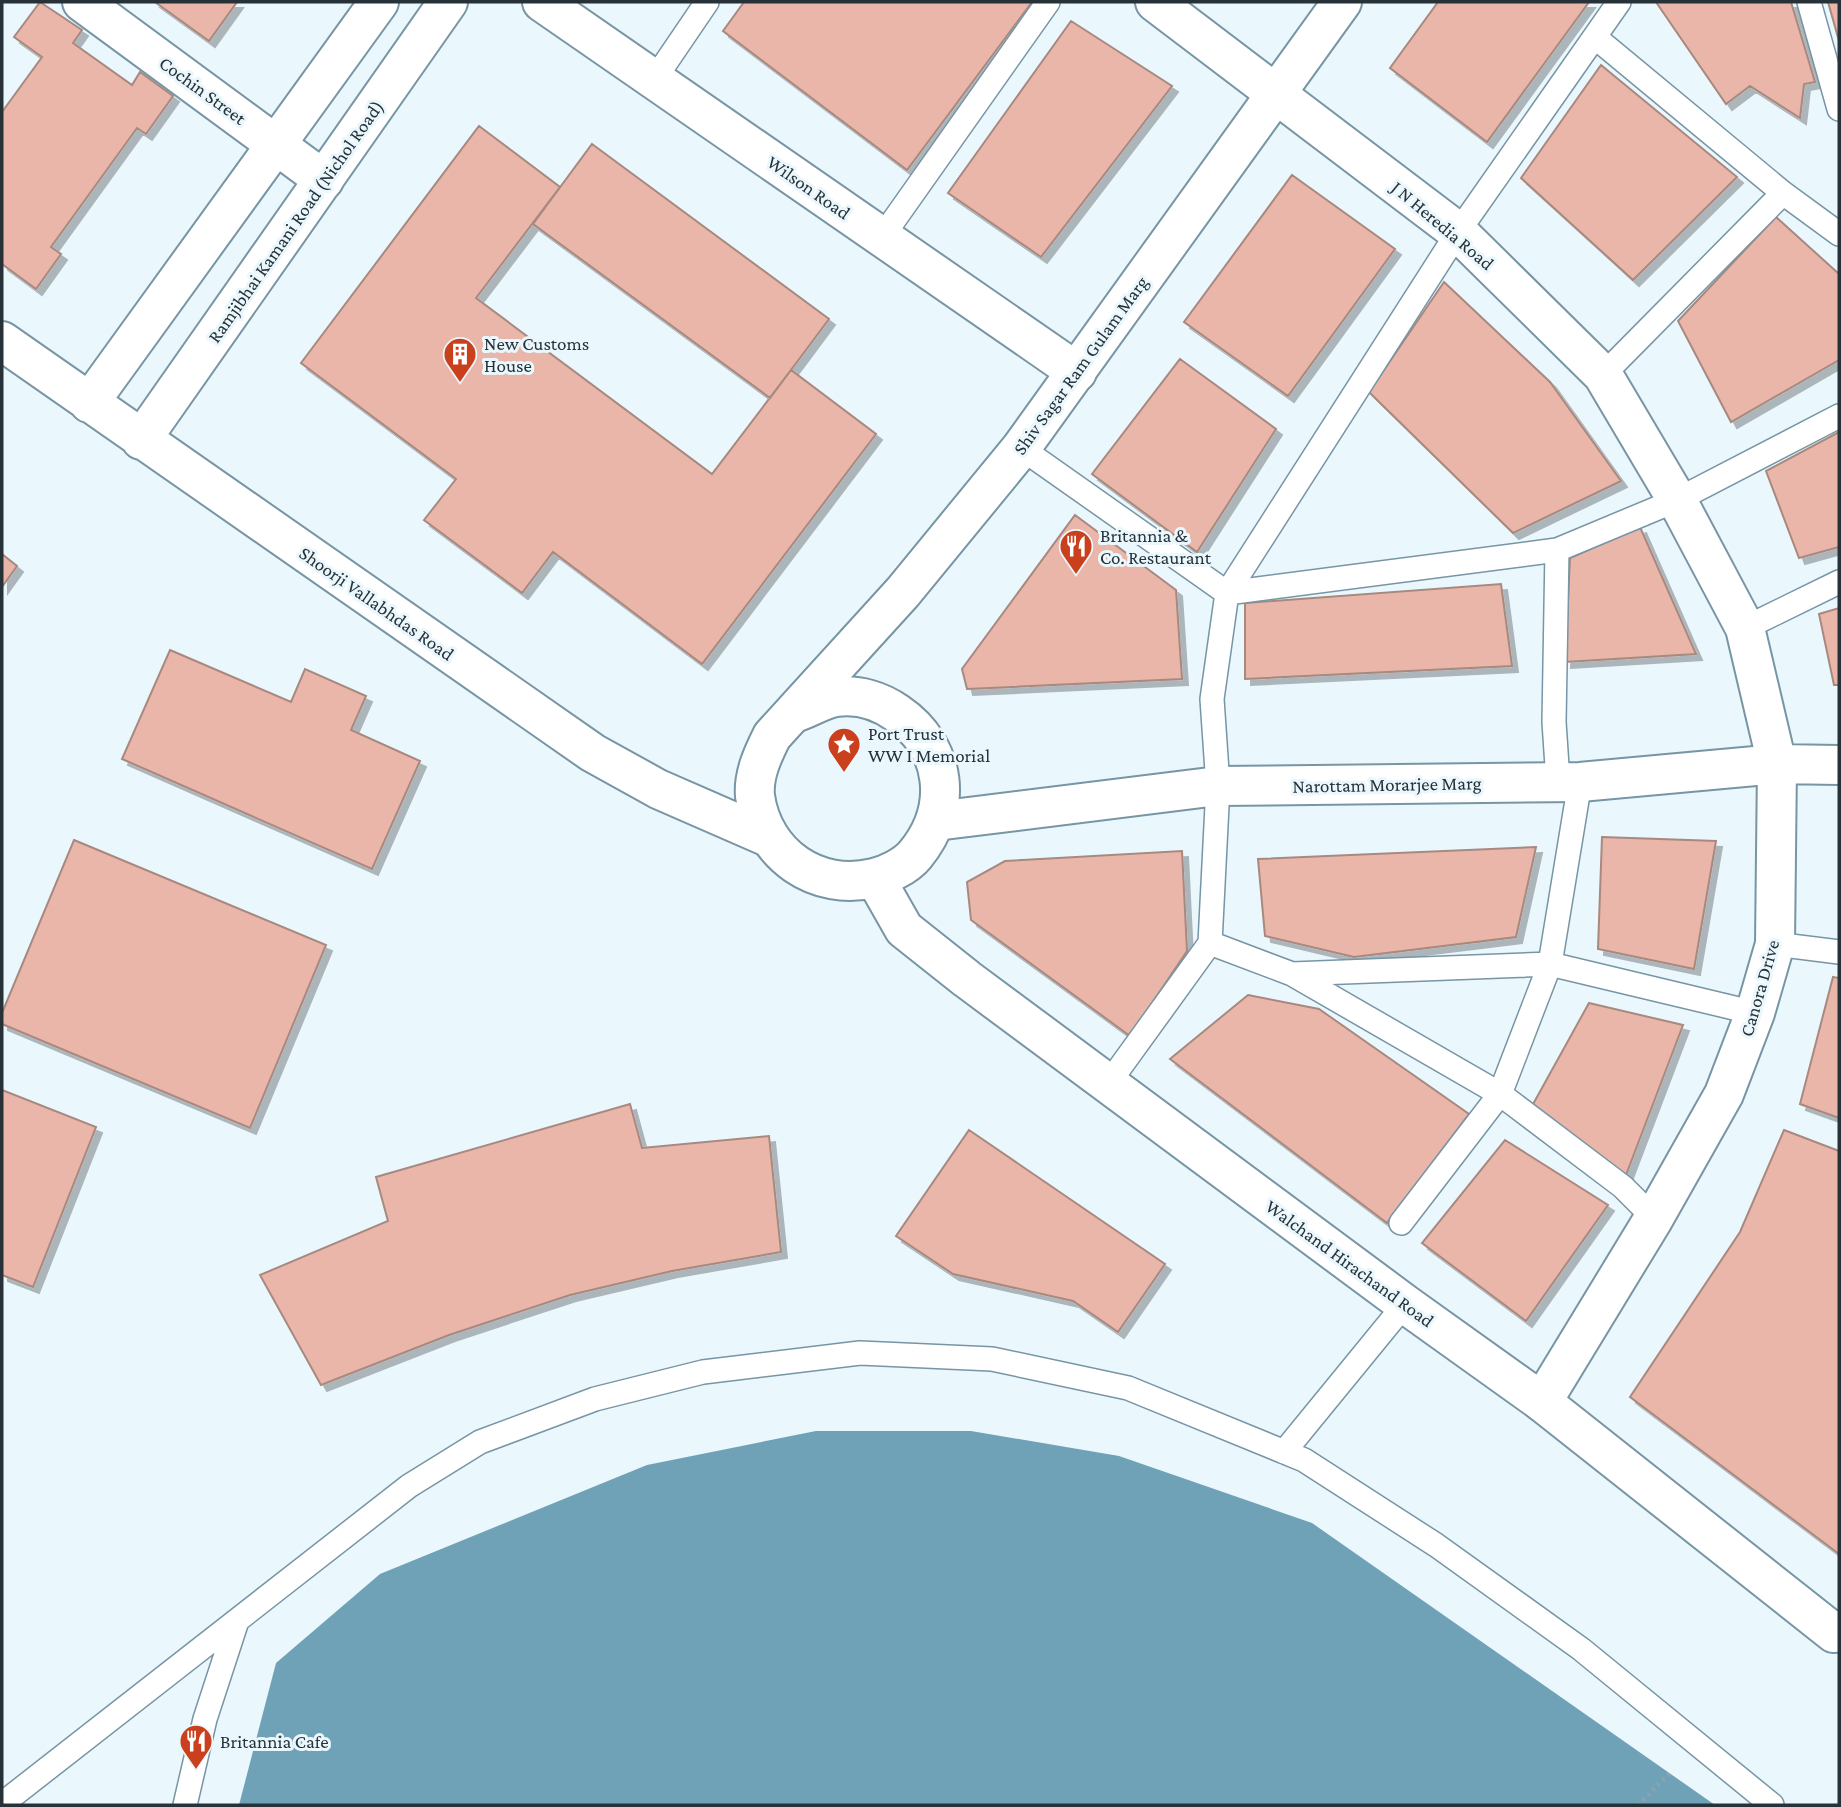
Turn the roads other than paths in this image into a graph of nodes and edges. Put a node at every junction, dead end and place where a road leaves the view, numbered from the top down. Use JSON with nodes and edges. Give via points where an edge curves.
{"nodes":[{"id":1,"x":82,"y":2,"type":"edge"},
{"id":2,"x":379,"y":2,"type":"edge"},
{"id":3,"x":448,"y":2,"type":"edge"},
{"id":4,"x":542,"y":2,"type":"edge"},
{"id":5,"x":707,"y":2,"type":"edge"},
{"id":6,"x":1048,"y":2,"type":"edge"},
{"id":7,"x":1155,"y":2,"type":"edge"},
{"id":8,"x":1342,"y":2,"type":"edge"},
{"id":9,"x":1619,"y":2,"type":"edge"},
{"id":10,"x":1809,"y":2,"type":"edge"},
{"id":11,"x":1596,"y":38,"type":"junction"},
{"id":12,"x":654,"y":79,"type":"junction"},
{"id":13,"x":1277,"y":91,"type":"junction"},
{"id":14,"x":1839,"y":109,"type":"edge"},
{"id":15,"x":277,"y":144,"type":"junction"},
{"id":16,"x":324,"y":180,"type":"junction"},
{"id":17,"x":1783,"y":194,"type":"junction"},
{"id":18,"x":1458,"y":232,"type":"junction"},
{"id":19,"x":1839,"y":234,"type":"edge"},
{"id":20,"x":882,"y":237,"type":"junction"},
{"id":21,"x":2,"y":341,"type":"edge"},
{"id":22,"x":1077,"y":372,"type":"junction"},
{"id":23,"x":1603,"y":375,"type":"junction"},
{"id":24,"x":89,"y":403,"type":"junction"},
{"id":25,"x":1839,"y":416,"type":"edge"},
{"id":26,"x":141,"y":440,"type":"junction"},
{"id":27,"x":1021,"y":448,"type":"junction"},
{"id":28,"x":1677,"y":500,"type":"junction"},
{"id":29,"x":1557,"y":550,"type":"junction"},
{"id":30,"x":1839,"y":582,"type":"edge"},
{"id":31,"x":1227,"y":593,"type":"junction"},
{"id":32,"x":1745,"y":628,"type":"junction"},
{"id":33,"x":797,"y":712,"type":"junction"},
{"id":34,"x":1777,"y":764,"type":"junction"},
{"id":35,"x":1839,"y":765,"type":"edge"},
{"id":36,"x":1569,"y":781,"type":"junction"},
{"id":37,"x":1217,"y":786,"type":"junction"},
{"id":38,"x":936,"y":821,"type":"junction"},
{"id":39,"x":768,"y":837,"type":"junction"},
{"id":40,"x":875,"y":878,"type":"junction"},
{"id":41,"x":1210,"y":943,"type":"junction"},
{"id":42,"x":1775,"y":944,"type":"junction"},
{"id":43,"x":1839,"y":952,"type":"edge"},
{"id":44,"x":1549,"y":964,"type":"junction"},
{"id":45,"x":1292,"y":974,"type":"junction"},
{"id":46,"x":1755,"y":1013,"type":"junction"},
{"id":47,"x":1108,"y":1084,"type":"junction"},
{"id":48,"x":1500,"y":1094,"type":"junction"},
{"id":49,"x":1654,"y":1218,"type":"junction"},
{"id":50,"x":1401,"y":1223,"type":"dead end"},
{"id":51,"x":1405,"y":1304,"type":"junction"},
{"id":52,"x":1542,"y":1402,"type":"junction"},
{"id":53,"x":1284,"y":1452,"type":"junction"},
{"id":54,"x":237,"y":1620,"type":"junction"},
{"id":55,"x":1838,"y":1634,"type":"edge"},
{"id":56,"x":2,"y":1804,"type":"edge"},
{"id":57,"x":185,"y":1805,"type":"edge"},
{"id":58,"x":1772,"y":1805,"type":"edge"}],
"edges":[{"from":1,"to":15,"type":"street","name":"Cochin Street"},
{"from":2,"to":15,"type":"street"},
{"from":3,"to":16,"type":"street","name":"Ramjibhai Kamani Road (Nichol Road)"},
{"from":4,"to":12,"type":"street","name":"Wilson Road"},
{"from":5,"to":12,"type":"lane"},
{"from":6,"to":20,"type":"lane"},
{"from":7,"to":13,"type":"street","name":"J N Heredia Road"},
{"from":8,"to":13,"type":"street","name":"Shiv Sagar Ram Gulam Marg"},
{"from":9,"to":11,"type":"lane"},
{"from":10,"to":14,"type":"lane"},
{"from":11,"to":17,"type":"lane"},
{"from":11,"to":18,"type":"lane"},
{"from":12,"to":20,"type":"street","name":"Wilson Road"},
{"from":13,"to":18,"type":"street","name":"J N Heredia Road"},
{"from":13,"to":22,"type":"street","name":"Shiv Sagar Ram Gulam Marg"},
{"from":15,"to":16,"type":"street","name":"Cochin Street"},
{"from":15,"to":24,"type":"street"},
{"from":16,"to":26,"type":"street","name":"Ramjibhai Kamani Road (Nichol Road)"},
{"from":17,"to":19,"type":"lane"},
{"from":17,"to":23,"type":"lane"},
{"from":18,"to":23,"type":"street","name":"J N Heredia Road"},
{"from":18,"to":31,"type":"lane"},
{"from":20,"to":22,"type":"street","name":"Wilson Road"},
{"from":21,"to":24,"type":"street","name":"Shoorji Vallabhdas Road"},
{"from":22,"to":27,"type":"street","name":"Shiv Sagar Ram Gulam Marg"},
{"from":23,"to":28,"type":"street","name":"J N Heredia Road"},
{"from":24,"to":26,"type":"street","name":"Shoorji Vallabhdas Road"},
{"from":25,"to":28,"type":"lane"},
{"from":26,"to":39,"type":"street","name":"Shoorji Vallabhdas Road","via":[[593,753],[658,789]]},
{"from":27,"to":31,"type":"lane"},
{"from":27,"to":33,"type":"street","name":"Shiv Sagar Ram Gulam Marg","via":[[903,593]]},
{"from":28,"to":29,"type":"lane"},
{"from":28,"to":32,"type":"street","name":"Canora Drive"},
{"from":29,"to":31,"type":"lane"},
{"from":29,"to":36,"type":"lane","via":[[1554,722]]},
{"from":30,"to":32,"type":"lane"},
{"from":31,"to":37,"type":"lane","via":[[1212,699]]},
{"from":32,"to":34,"type":"street","name":"Canora Drive"},
{"from":33,"to":38,"type":"street","via":[[836,697],[868,699],[916,726],[934,755],[941,795]]},
{"from":33,"to":39,"type":"street","via":[[772,736],[760,760],[755,795]]},
{"from":34,"to":35,"type":"street","name":"Narottam Morarjee Marg"},
{"from":34,"to":36,"type":"street","name":"Narottam Morarjee Marg"},
{"from":34,"to":42,"type":"street","name":"Canora Drive"},
{"from":36,"to":37,"type":"street","name":"Narottam Morarjee Marg"},
{"from":36,"to":44,"type":"lane"},
{"from":37,"to":38,"type":"street","name":"Narottam Morarjee Marg"},
{"from":37,"to":41,"type":"lane"},
{"from":38,"to":40,"type":"street","via":[[914,856]]},
{"from":39,"to":40,"type":"street","via":[[790,862],[819,878],[859,882]]},
{"from":40,"to":47,"type":"street","name":"Walchand Hirachand Road","via":[[904,929]]},
{"from":41,"to":45,"type":"lane"},
{"from":41,"to":47,"type":"lane"},
{"from":42,"to":43,"type":"lane"},
{"from":42,"to":46,"type":"street","name":"Canora Drive"},
{"from":44,"to":45,"type":"lane"},
{"from":44,"to":46,"type":"lane"},
{"from":44,"to":48,"type":"lane"},
{"from":45,"to":48,"type":"lane"},
{"from":46,"to":49,"type":"street","name":"Canora Drive","via":[[1724,1094]]},
{"from":47,"to":51,"type":"street","name":"Walchand Hirachand Road"},
{"from":48,"to":49,"type":"lane","via":[[1623,1187]]},
{"from":48,"to":50,"type":"lane"},
{"from":49,"to":52,"type":"street","name":"Canora Drive"},
{"from":51,"to":52,"type":"street","name":"Walchand Hirachand Road"},
{"from":51,"to":53,"type":"lane"},
{"from":52,"to":55,"type":"street","name":"Walchand Hirachand Road"},
{"from":53,"to":54,"type":"lane","via":[[1128,1388],[992,1359],[860,1353],[703,1372],[596,1399],[480,1442],[409,1486]]},
{"from":53,"to":58,"type":"lane","via":[[1304,1460],[1436,1545],[1570,1641]]},
{"from":54,"to":56,"type":"lane"},
{"from":54,"to":57,"type":"lane","via":[[205,1719]]}]}
